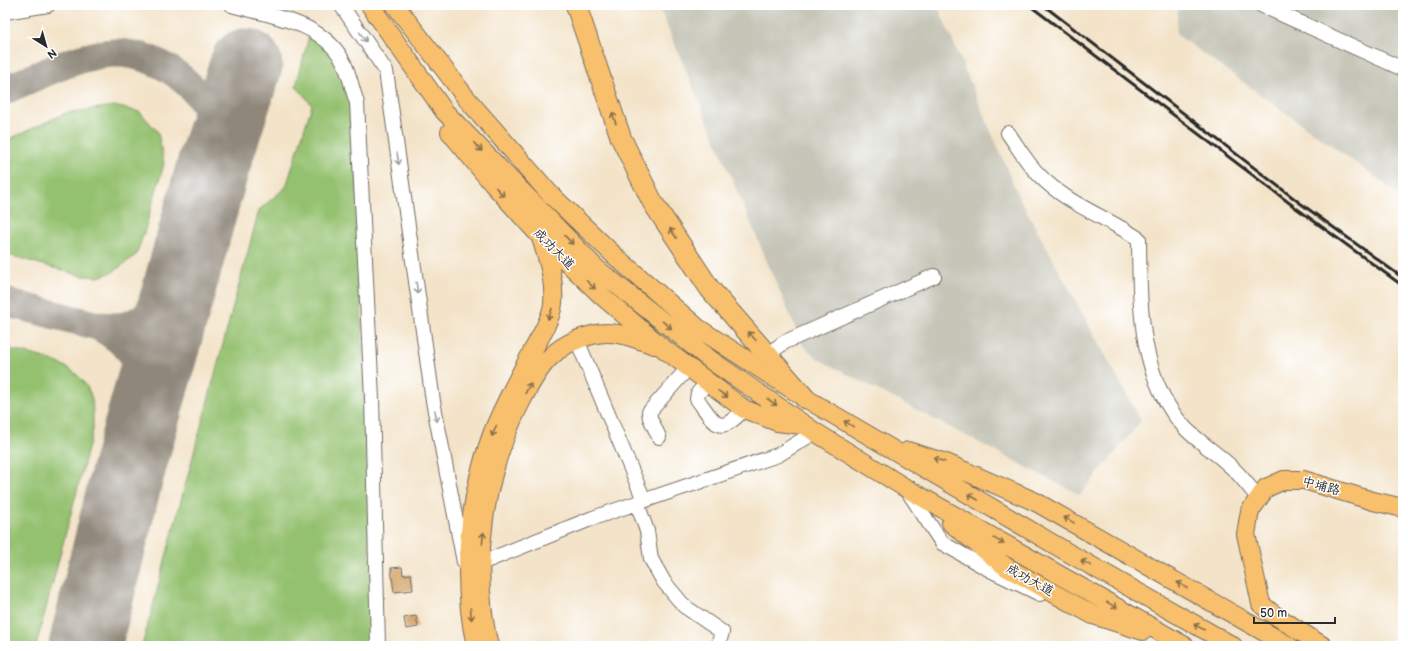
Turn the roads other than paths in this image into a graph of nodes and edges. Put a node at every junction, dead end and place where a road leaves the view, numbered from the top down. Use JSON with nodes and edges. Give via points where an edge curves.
{"nodes":[{"id":1,"x":48,"y":5,"type":"edge"},
{"id":2,"x":232,"y":5,"type":"edge"},
{"id":3,"x":341,"y":5,"type":"edge"},
{"id":4,"x":361,"y":5,"type":"edge"},
{"id":5,"x":370,"y":5,"type":"edge"},
{"id":6,"x":395,"y":5,"type":"edge"},
{"id":7,"x":576,"y":5,"type":"edge"},
{"id":8,"x":1261,"y":5,"type":"edge"},
{"id":9,"x":5,"y":12,"type":"edge"},
{"id":10,"x":392,"y":35,"type":"junction"},
{"id":11,"x":1403,"y":69,"type":"edge"},
{"id":12,"x":1008,"y":133,"type":"dead end"},
{"id":13,"x":540,"y":236,"type":"junction"},
{"id":14,"x":934,"y":276,"type":"dead end"},
{"id":15,"x":577,"y":340,"type":"junction"},
{"id":16,"x":664,"y":349,"type":"junction"},
{"id":17,"x":768,"y":354,"type":"junction"},
{"id":18,"x":688,"y":368,"type":"junction"},
{"id":19,"x":707,"y":383,"type":"junction"},
{"id":20,"x":805,"y":398,"type":"junction"},
{"id":21,"x":744,"y":409,"type":"junction"},
{"id":22,"x":810,"y":429,"type":"junction"},
{"id":23,"x":659,"y":437,"type":"dead end"},
{"id":24,"x":878,"y":441,"type":"junction"},
{"id":25,"x":904,"y":487,"type":"junction"},
{"id":26,"x":1258,"y":498,"type":"junction"},
{"id":27,"x":640,"y":501,"type":"junction"},
{"id":28,"x":1403,"y":508,"type":"edge"},
{"id":29,"x":481,"y":563,"type":"junction"},
{"id":30,"x":468,"y":584,"type":"junction"},
{"id":31,"x":1261,"y":604,"type":"junction"},
{"id":32,"x":1226,"y":610,"type":"junction"},
{"id":33,"x":1181,"y":644,"type":"edge"},
{"id":34,"x":378,"y":646,"type":"edge"},
{"id":35,"x":476,"y":646,"type":"edge"},
{"id":36,"x":489,"y":646,"type":"edge"},
{"id":37,"x":718,"y":646,"type":"edge"},
{"id":38,"x":1233,"y":646,"type":"edge"},
{"id":39,"x":1289,"y":646,"type":"edge"},
{"id":40,"x":1323,"y":646,"type":"edge"}],
"edges":[{"from":1,"to":9,"type":"street"},
{"from":2,"to":34,"type":"street","via":[[304,25],[325,38],[342,59],[357,102],[372,398]]},
{"from":3,"to":30,"type":"street","one_way":true,"via":[[386,70],[433,401]]},
{"from":4,"to":10,"type":"main road","name":"成功大道"},
{"from":5,"to":10,"type":"main road"},
{"from":6,"to":20,"type":"main road","via":[[472,105],[550,194],[605,247],[698,328]]},
{"from":17,"to":7,"type":"highway","one_way":true,"via":[[710,289],[653,203],[621,138]]},
{"from":8,"to":11,"type":"street"},
{"from":10,"to":13,"type":"main road","name":"成功大道","one_way":true,"via":[[411,78],[432,111]]},
{"from":10,"to":22,"type":"main road","one_way":true,"via":[[444,111],[596,268],[712,362]]},
{"from":12,"to":26,"type":"street","via":[[1032,167],[1050,185],[1071,201],[1111,221],[1139,239],[1142,320],[1149,360],[1157,382],[1175,415],[1186,429],[1228,464]]},
{"from":13,"to":16,"type":"main road","name":"成功大道","one_way":true,"via":[[602,296]]},
{"from":13,"to":30,"type":"main road","one_way":true,"via":[[552,271],[553,304],[542,333],[504,406],[491,438],[478,483],[469,541]]},
{"from":14,"to":17,"type":"street","via":[[785,342]]},
{"from":15,"to":16,"type":"main road","via":[[593,334],[621,333]]},
{"from":15,"to":27,"type":"street"},
{"from":29,"to":15,"type":"main road","one_way":true,"via":[[490,486],[503,442],[536,374],[548,357]]},
{"from":16,"to":18,"type":"main road","name":"成功大道"},
{"from":17,"to":20,"type":"highway"},
{"from":18,"to":19,"type":"main road","name":"成功大道"},
{"from":18,"to":23,"type":"street","via":[[649,412]]},
{"from":19,"to":21,"type":"main road","name":"成功大道","one_way":true},
{"from":19,"to":21,"type":"street","via":[[698,393],[697,399],[716,423],[724,426],[731,423]]},
{"from":24,"to":20,"type":"main road","one_way":true},
{"from":21,"to":22,"type":"main road","name":"成功大道","via":[[777,422]]},
{"from":22,"to":25,"type":"main road"},
{"from":22,"to":27,"type":"street","via":[[778,455]]},
{"from":32,"to":24,"type":"main road","one_way":true,"via":[[1104,539],[1021,495],[946,462]]},
{"from":38,"to":24,"type":"main road","one_way":true},
{"from":25,"to":33,"type":"main road","one_way":true},
{"from":25,"to":33,"type":"main road","name":"成功大道","via":[[1006,567],[1093,614]]},
{"from":26,"to":28,"type":"main road","name":"中埔路","via":[[1274,483],[1294,479]]},
{"from":26,"to":31,"type":"main road","name":"中埔路","via":[[1250,511],[1246,534]]},
{"from":27,"to":29,"type":"street"},
{"from":27,"to":37,"type":"street","via":[[651,559],[664,582],[684,606],[722,632]]},
{"from":29,"to":36,"type":"main road","via":[[480,583]]},
{"from":30,"to":35,"type":"main road","one_way":true},
{"from":31,"to":32,"type":"main road"},
{"from":31,"to":40,"type":"main road"},
{"from":32,"to":39,"type":"main road"}]}
